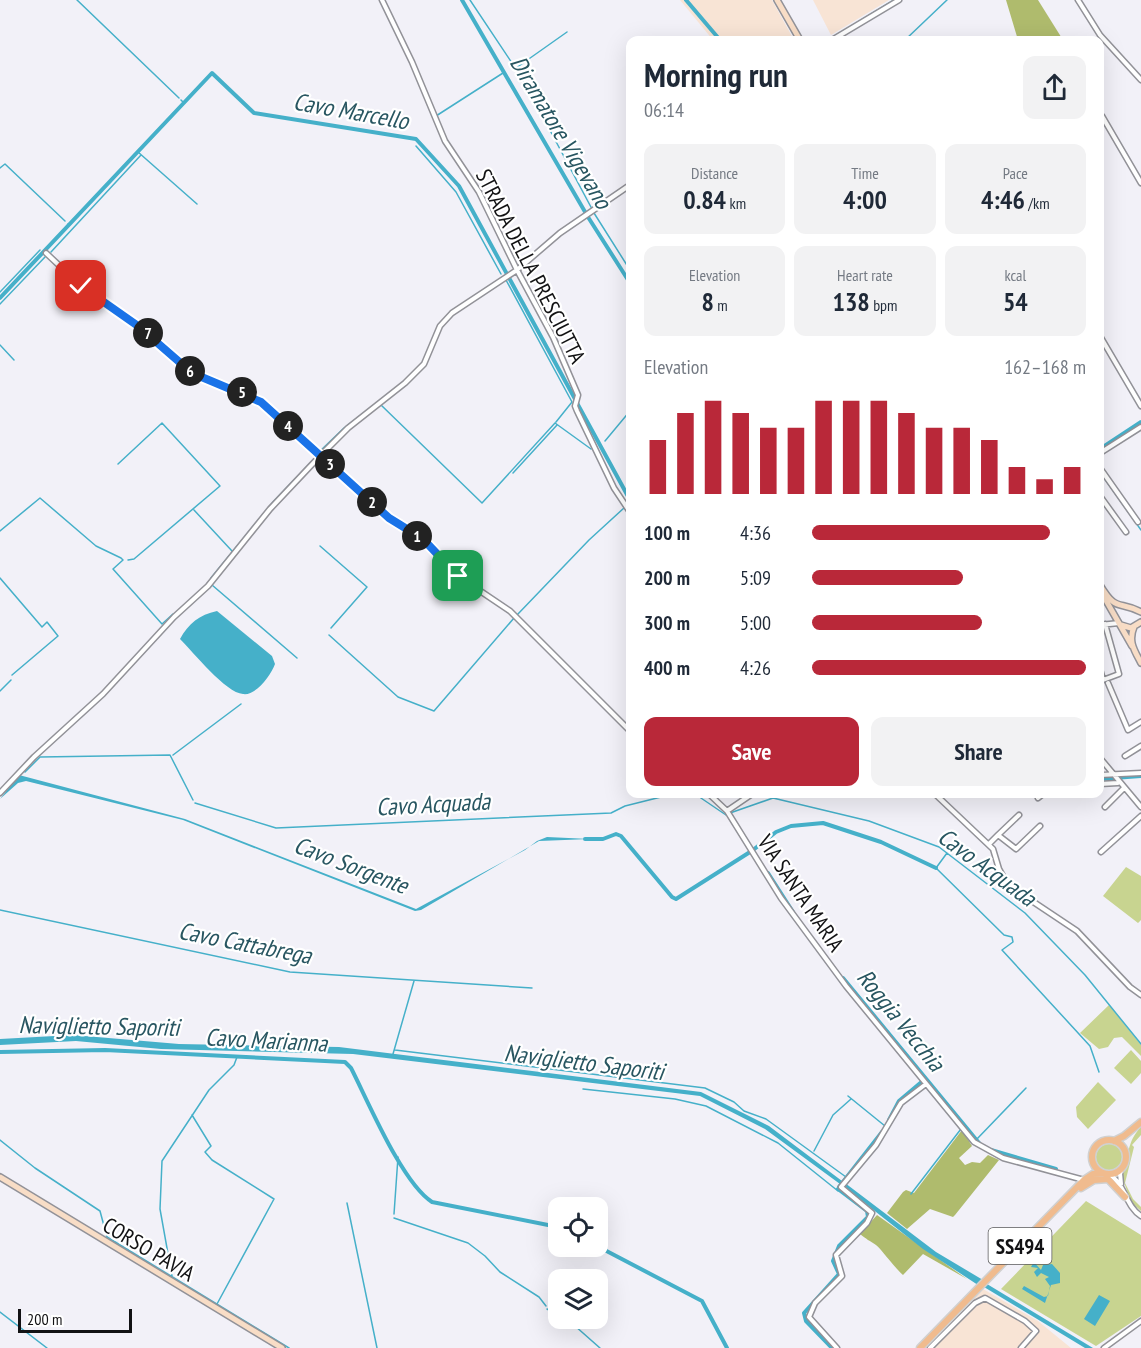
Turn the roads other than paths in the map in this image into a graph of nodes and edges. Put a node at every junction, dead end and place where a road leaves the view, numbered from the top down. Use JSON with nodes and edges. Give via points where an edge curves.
{"nodes":[{"id":1,"x":382,"y":0,"type":"edge"},
{"id":2,"x":777,"y":0,"type":"edge"},
{"id":3,"x":898,"y":0,"type":"edge"},
{"id":4,"x":1078,"y":0,"type":"edge"},
{"id":5,"x":798,"y":36,"type":"edge"},
{"id":6,"x":839,"y":36,"type":"edge"},
{"id":7,"x":1102,"y":36,"type":"edge"},
{"id":8,"x":1104,"y":38,"type":"edge"},
{"id":9,"x":1141,"y":80,"type":"edge"},
{"id":10,"x":1104,"y":119,"type":"edge"},
{"id":11,"x":1141,"y":183,"type":"edge"},
{"id":12,"x":626,"y":188,"type":"edge"},
{"id":13,"x":46,"y":253,"type":"dead end"},
{"id":14,"x":517,"y":270,"type":"junction"},
{"id":15,"x":1104,"y":343,"type":"edge"},
{"id":16,"x":1141,"y":406,"type":"edge"},
{"id":17,"x":1141,"y":427,"type":"edge"},
{"id":18,"x":1104,"y":450,"type":"edge"},
{"id":19,"x":320,"y":456,"type":"junction"},
{"id":20,"x":1104,"y":474,"type":"edge"},
{"id":21,"x":1104,"y":502,"type":"edge"},
{"id":22,"x":626,"y":506,"type":"edge"},
{"id":23,"x":1138,"y":522,"type":"dead end"},
{"id":24,"x":1126,"y":532,"type":"dead end"},
{"id":25,"x":1104,"y":591,"type":"edge"},
{"id":26,"x":1104,"y":597,"type":"edge"},
{"id":27,"x":1123,"y":608,"type":"junction"},
{"id":28,"x":1139,"y":611,"type":"edge"},
{"id":29,"x":1120,"y":623,"type":"junction"},
{"id":30,"x":1138,"y":624,"type":"edge"},
{"id":31,"x":1104,"y":625,"type":"edge"},
{"id":32,"x":1104,"y":631,"type":"edge"},
{"id":33,"x":1132,"y":646,"type":"junction"},
{"id":34,"x":1141,"y":663,"type":"edge"},
{"id":35,"x":1104,"y":680,"type":"edge"},
{"id":36,"x":1107,"y":683,"type":"dead end"},
{"id":37,"x":1141,"y":722,"type":"edge"},
{"id":38,"x":626,"y":727,"type":"edge"},
{"id":39,"x":1141,"y":746,"type":"edge"},
{"id":40,"x":1125,"y":756,"type":"dead end"},
{"id":41,"x":1104,"y":763,"type":"edge"},
{"id":42,"x":1141,"y":772,"type":"edge"},
{"id":43,"x":1104,"y":777,"type":"edge"},
{"id":44,"x":1115,"y":778,"type":"junction"},
{"id":45,"x":1104,"y":782,"type":"edge"},
{"id":46,"x":1124,"y":788,"type":"junction"},
{"id":47,"x":0,"y":793,"type":"edge"},
{"id":48,"x":713,"y":798,"type":"edge"},
{"id":49,"x":746,"y":798,"type":"edge"},
{"id":50,"x":940,"y":798,"type":"edge"},
{"id":51,"x":1105,"y":807,"type":"dead end"},
{"id":52,"x":1141,"y":807,"type":"edge"},
{"id":53,"x":727,"y":811,"type":"junction"},
{"id":54,"x":1019,"y":815,"type":"dead end"},
{"id":55,"x":1141,"y":816,"type":"edge"},
{"id":56,"x":1040,"y":826,"type":"dead end"},
{"id":57,"x":998,"y":836,"type":"junction"},
{"id":58,"x":989,"y":844,"type":"junction"},
{"id":59,"x":1101,"y":852,"type":"dead end"},
{"id":60,"x":1141,"y":995,"type":"edge"},
{"id":61,"x":925,"y":1082,"type":"junction"},
{"id":62,"x":1141,"y":1122,"type":"edge"},
{"id":63,"x":1135,"y":1128,"type":"junction"},
{"id":64,"x":1114,"y":1142,"type":"junction"},
{"id":65,"x":1124,"y":1151,"type":"junction"},
{"id":66,"x":1092,"y":1160,"type":"junction"},
{"id":67,"x":1123,"y":1166,"type":"junction"},
{"id":68,"x":1106,"y":1174,"type":"junction"},
{"id":69,"x":0,"y":1177,"type":"edge"},
{"id":70,"x":1084,"y":1180,"type":"junction"},
{"id":71,"x":1125,"y":1195,"type":"junction"},
{"id":72,"x":1056,"y":1209,"type":"junction"},
{"id":73,"x":1141,"y":1216,"type":"edge"},
{"id":74,"x":956,"y":1311,"type":"junction"},
{"id":75,"x":1141,"y":1321,"type":"edge"},
{"id":76,"x":955,"y":1323,"type":"junction"},
{"id":77,"x":1136,"y":1324,"type":"junction"},
{"id":78,"x":1141,"y":1331,"type":"edge"},
{"id":79,"x":282,"y":1348,"type":"edge"},
{"id":80,"x":837,"y":1348,"type":"edge"},
{"id":81,"x":920,"y":1348,"type":"edge"},
{"id":82,"x":930,"y":1348,"type":"edge"},
{"id":83,"x":1021,"y":1348,"type":"edge"},
{"id":84,"x":1104,"y":1348,"type":"edge"}],
"edges":[{"from":1,"to":14,"type":"street","name":"STRADA DELLA PRESCIUTTA","via":[[445,141],[480,192]]},
{"from":2,"to":5,"type":"main road"},
{"from":3,"to":6,"type":"street"},
{"from":4,"to":7,"type":"street"},
{"from":8,"to":9,"type":"street"},
{"from":10,"to":11,"type":"street"},
{"from":12,"to":14,"type":"street","via":[[560,232]]},
{"from":13,"to":19,"type":"street","via":[[81,286],[138,326],[192,373],[261,402]]},
{"from":14,"to":19,"type":"street","via":[[452,313],[440,326],[424,364]]},
{"from":14,"to":22,"type":"street","name":"STRADA DELLA PRESCIUTTA","via":[[578,395],[577,411]]},
{"from":15,"to":16,"type":"street"},
{"from":17,"to":18,"type":"street"},
{"from":19,"to":38,"type":"street","via":[[394,522],[423,539],[458,576],[510,611]]},
{"from":19,"to":47,"type":"street","via":[[270,508],[208,586]]},
{"from":20,"to":23,"type":"street"},
{"from":21,"to":24,"type":"street"},
{"from":25,"to":27,"type":"main road","via":[[1113,604]]},
{"from":26,"to":29,"type":"main road"},
{"from":27,"to":28,"type":"main road"},
{"from":27,"to":29,"type":"main road","via":[[1118,615]]},
{"from":28,"to":30,"type":"main road"},
{"from":29,"to":30,"type":"main road","via":[[1127,628]]},
{"from":29,"to":31,"type":"street"},
{"from":29,"to":33,"type":"main road"},
{"from":30,"to":33,"type":"main road","via":[[1130,637]]},
{"from":32,"to":35,"type":"street","via":[[1119,674]]},
{"from":33,"to":34,"type":"main road"},
{"from":36,"to":37,"type":"street","via":[[1128,730]]},
{"from":39,"to":40,"type":"street"},
{"from":41,"to":44,"type":"street"},
{"from":42,"to":44,"type":"street"},
{"from":43,"to":44,"type":"street"},
{"from":44,"to":45,"type":"street"},
{"from":44,"to":46,"type":"street"},
{"from":46,"to":51,"type":"street"},
{"from":46,"to":52,"type":"street"},
{"from":48,"to":53,"type":"street","name":"VIA SANTA MARIA"},
{"from":49,"to":53,"type":"street"},
{"from":50,"to":58,"type":"street"},
{"from":53,"to":61,"type":"street","name":"VIA SANTA MARIA","via":[[814,944]]},
{"from":54,"to":57,"type":"street"},
{"from":55,"to":59,"type":"street"},
{"from":56,"to":57,"type":"street","via":[[1016,849]]},
{"from":57,"to":58,"type":"street"},
{"from":58,"to":60,"type":"street","via":[[1007,881],[1077,931]]},
{"from":61,"to":70,"type":"street","name":"VIA SANTA MARIA","via":[[974,1142],[992,1153]]},
{"from":61,"to":80,"type":"street","via":[[902,1103],[876,1145],[842,1185],[872,1213],[836,1255],[842,1276],[815,1303],[809,1317]]},
{"from":62,"to":63,"type":"main road","number":"SS494"},
{"from":63,"to":64,"type":"main road","number":"SS494"},
{"from":63,"to":65,"type":"main road","number":"SS494"},
{"from":64,"to":65,"type":"main road"},
{"from":64,"to":66,"type":"main road","number":"SS494","via":[[1099,1144]]},
{"from":65,"to":67,"type":"main road","number":"SS494"},
{"from":66,"to":68,"type":"main road"},
{"from":66,"to":70,"type":"main road","number":"SS494"},
{"from":67,"to":68,"type":"main road","number":"SS494"},
{"from":67,"to":71,"type":"street","via":[[1119,1178]]},
{"from":68,"to":70,"type":"main road","number":"SS494","via":[[1093,1174]]},
{"from":68,"to":71,"type":"street","via":[[1116,1179]]},
{"from":69,"to":79,"type":"main road","name":"CORSO PAVIA"},
{"from":70,"to":72,"type":"main road","number":"SS494"},
{"from":71,"to":72,"type":"main road","via":[[1115,1183],[1101,1178],[1085,1184]]},
{"from":71,"to":73,"type":"street","via":[[1132,1210]]},
{"from":72,"to":74,"type":"main road","number":"SS494"},
{"from":74,"to":76,"type":"main road"},
{"from":74,"to":81,"type":"main road","number":"SS494"},
{"from":75,"to":77,"type":"street"},
{"from":76,"to":82,"type":"street"},
{"from":76,"to":83,"type":"street","via":[[988,1299],[1036,1331]]},
{"from":77,"to":78,"type":"street"},
{"from":77,"to":84,"type":"street"}]}
